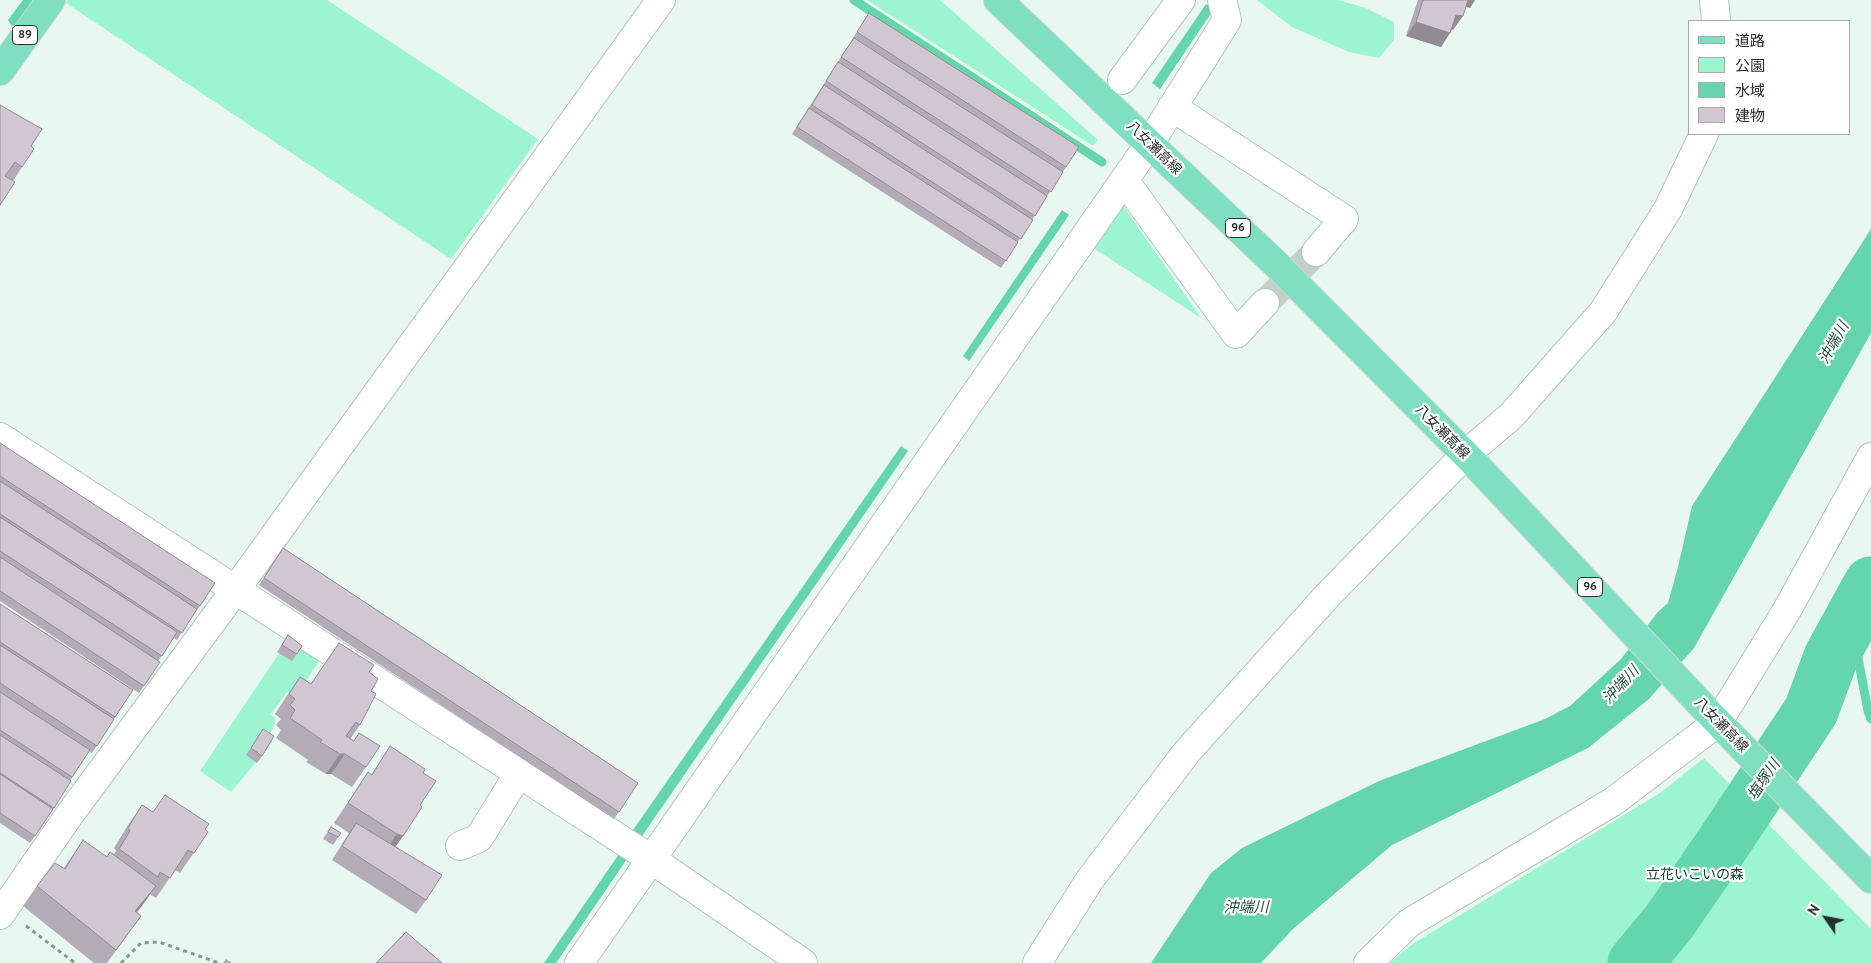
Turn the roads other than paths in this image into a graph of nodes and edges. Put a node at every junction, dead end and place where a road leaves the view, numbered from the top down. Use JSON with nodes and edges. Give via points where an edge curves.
{"nodes":[{"id":1,"x":51,"y":0,"type":"edge"},
{"id":2,"x":661,"y":0,"type":"edge"},
{"id":3,"x":998,"y":0,"type":"edge"},
{"id":4,"x":1181,"y":0,"type":"edge"},
{"id":5,"x":1222,"y":0,"type":"edge"},
{"id":6,"x":1714,"y":0,"type":"edge"},
{"id":7,"x":1716,"y":20,"type":"edge"},
{"id":8,"x":0,"y":71,"type":"edge"},
{"id":9,"x":1122,"y":80,"type":"dead end"},
{"id":10,"x":1172,"y":107,"type":"junction"},
{"id":11,"x":1704,"y":135,"type":"edge"},
{"id":12,"x":1150,"y":143,"type":"junction"},
{"id":13,"x":1124,"y":180,"type":"junction"},
{"id":14,"x":1316,"y":252,"type":"tunnel mouth"},
{"id":15,"x":1265,"y":303,"type":"tunnel mouth"},
{"id":16,"x":0,"y":437,"type":"edge"},
{"id":17,"x":1871,"y":457,"type":"edge"},
{"id":18,"x":1468,"y":458,"type":"junction"},
{"id":19,"x":236,"y":589,"type":"junction"},
{"id":20,"x":1713,"y":717,"type":"junction"},
{"id":21,"x":519,"y":773,"type":"junction"},
{"id":22,"x":460,"y":846,"type":"dead end"},
{"id":23,"x":651,"y":859,"type":"junction"},
{"id":24,"x":1862,"y":870,"type":"edge"},
{"id":25,"x":2,"y":912,"type":"edge"},
{"id":26,"x":579,"y":963,"type":"edge"},
{"id":27,"x":802,"y":963,"type":"edge"},
{"id":28,"x":1037,"y":963,"type":"edge"},
{"id":29,"x":1368,"y":963,"type":"edge"}],
"edges":[{"from":1,"to":8,"type":"main road","number":"89"},
{"from":2,"to":19,"type":"street"},
{"from":3,"to":12,"type":"main road","name":"八女瀬高線","number":"96"},
{"from":4,"to":9,"type":"street"},
{"from":5,"to":10,"type":"street","via":[[1227,20]]},
{"from":6,"to":7,"type":"street"},
{"from":10,"to":12,"type":"street"},
{"from":10,"to":14,"type":"street","via":[[1344,219]]},
{"from":11,"to":18,"type":"street","via":[[1668,209],[1603,312],[1511,416]]},
{"from":12,"to":13,"type":"street"},
{"from":12,"to":18,"type":"main road","name":"八女瀬高線","number":"96"},
{"from":13,"to":15,"type":"street","via":[[1236,334]]},
{"from":13,"to":23,"type":"street"},
{"from":16,"to":19,"type":"street"},
{"from":17,"to":20,"type":"street","via":[[1787,610]]},
{"from":18,"to":20,"type":"main road","name":"八女瀬高線","number":"96"},
{"from":18,"to":28,"type":"street","via":[[1328,595],[1186,753],[1089,881]]},
{"from":19,"to":21,"type":"street"},
{"from":19,"to":25,"type":"street"},
{"from":20,"to":24,"type":"main road","name":"八女瀬高線","number":"96"},
{"from":20,"to":29,"type":"street","via":[[1614,801],[1409,923]]},
{"from":21,"to":22,"type":"street","via":[[479,838]]},
{"from":21,"to":23,"type":"street"},
{"from":23,"to":26,"type":"street"},
{"from":23,"to":27,"type":"street"}]}
